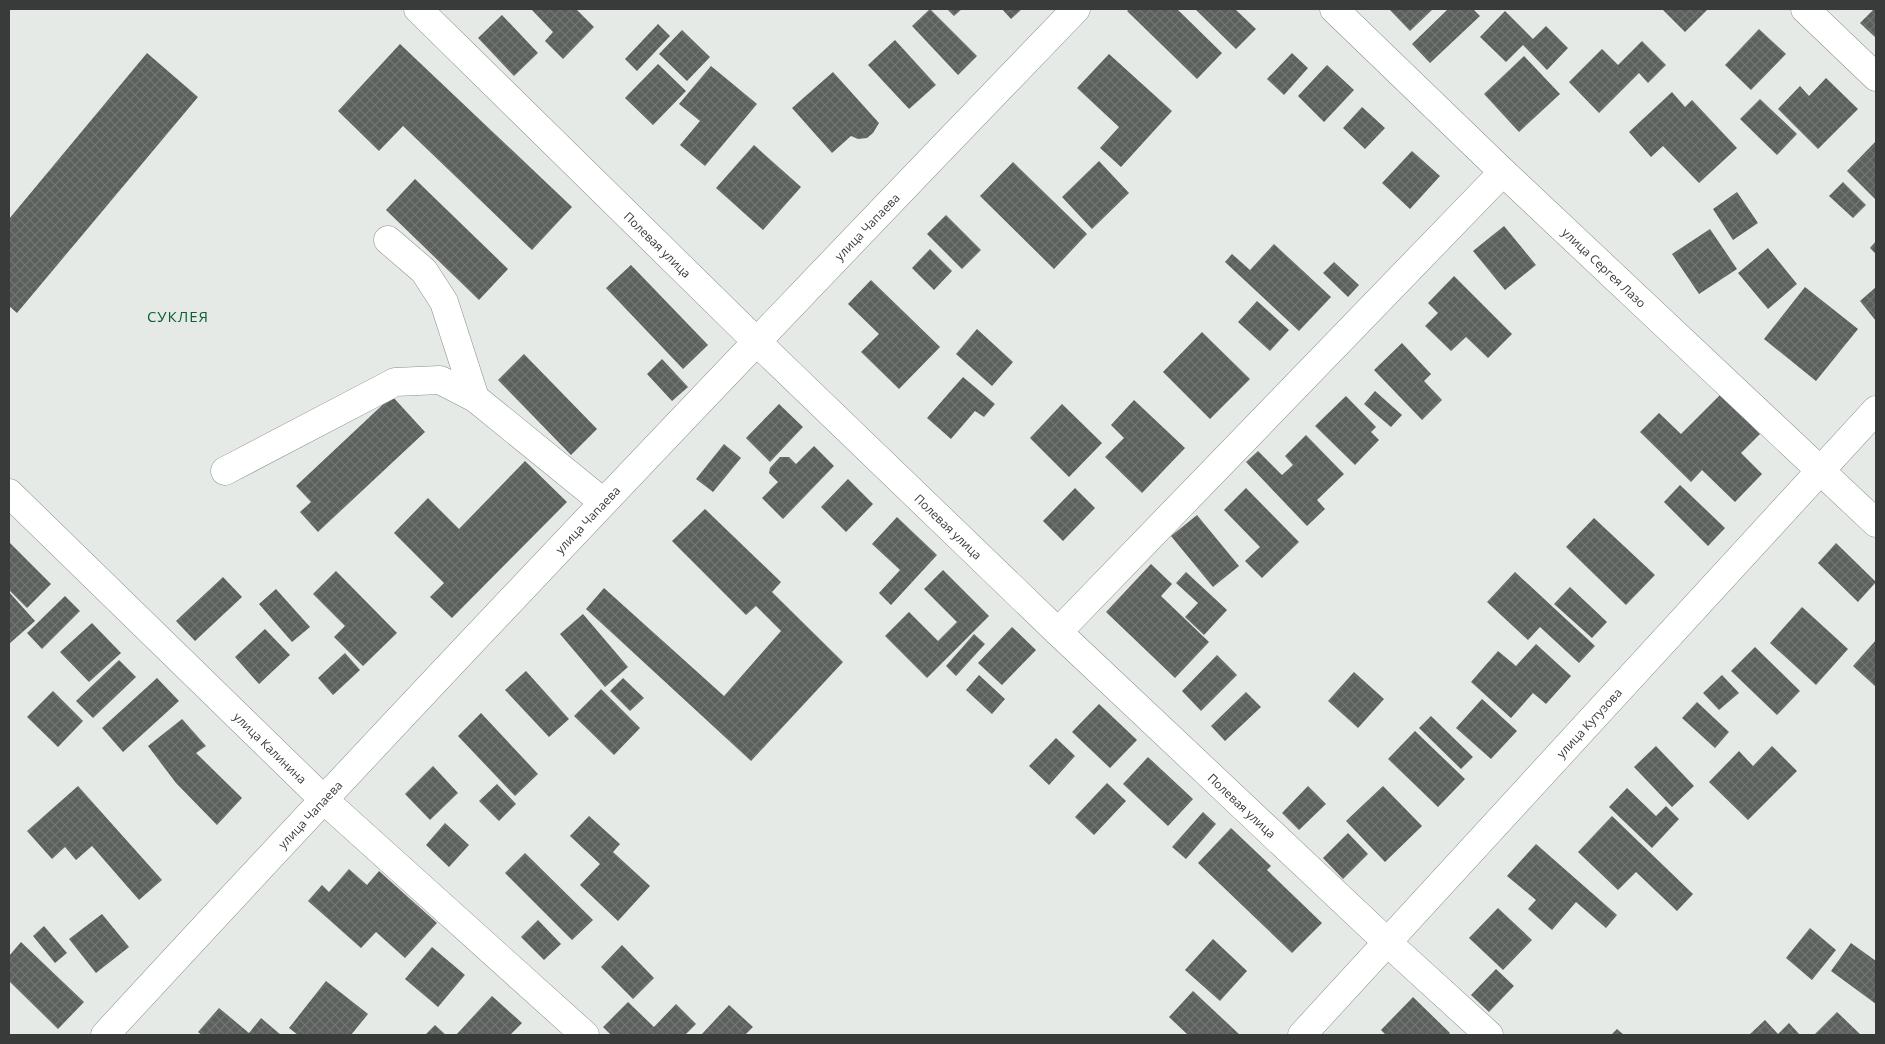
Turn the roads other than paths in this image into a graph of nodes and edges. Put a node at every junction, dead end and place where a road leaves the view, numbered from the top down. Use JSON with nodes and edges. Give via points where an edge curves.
{"nodes":[{"id":1,"x":1076,"y":9,"type":"edge"},
{"id":2,"x":1334,"y":9,"type":"edge"},
{"id":3,"x":1805,"y":9,"type":"edge"},
{"id":4,"x":430,"y":13,"type":"edge"},
{"id":5,"x":1876,"y":77,"type":"edge"},
{"id":6,"x":1503,"y":172,"type":"junction"},
{"id":7,"x":388,"y":240,"type":"dead end"},
{"id":8,"x":756,"y":341,"type":"junction"},
{"id":9,"x":475,"y":398,"type":"junction"},
{"id":10,"x":1876,"y":410,"type":"edge"},
{"id":11,"x":226,"y":471,"type":"dead end"},
{"id":12,"x":1821,"y":472,"type":"junction"},
{"id":13,"x":9,"y":493,"type":"edge"},
{"id":14,"x":603,"y":502,"type":"junction"},
{"id":15,"x":1876,"y":523,"type":"edge"},
{"id":16,"x":1058,"y":632,"type":"junction"},
{"id":17,"x":323,"y":799,"type":"junction"},
{"id":18,"x":1387,"y":942,"type":"junction"},
{"id":19,"x":105,"y":1035,"type":"edge"},
{"id":20,"x":585,"y":1035,"type":"edge"},
{"id":21,"x":1302,"y":1035,"type":"edge"},
{"id":22,"x":1489,"y":1035,"type":"edge"}],
"edges":[{"from":1,"to":8,"type":"street","name":"улица Чапаева"},
{"from":2,"to":6,"type":"street","name":"улица Сергея Лазо"},
{"from":3,"to":5,"type":"street"},
{"from":4,"to":8,"type":"street","name":"Полевая улица"},
{"from":6,"to":12,"type":"street","name":"улица Сергея Лазо"},
{"from":6,"to":16,"type":"street"},
{"from":7,"to":9,"type":"street","via":[[424,271],[444,302]]},
{"from":8,"to":14,"type":"street","name":"улица Чапаева"},
{"from":8,"to":16,"type":"street","name":"Полевая улица"},
{"from":9,"to":11,"type":"street","via":[[440,380],[395,382]]},
{"from":9,"to":14,"type":"street"},
{"from":10,"to":12,"type":"street","name":"улица Кутузова"},
{"from":12,"to":15,"type":"street","name":"улица Сергея Лазо"},
{"from":12,"to":18,"type":"street","name":"улица Кутузова"},
{"from":13,"to":17,"type":"street","name":"улица Калинина"},
{"from":14,"to":17,"type":"street","name":"улица Чапаева"},
{"from":16,"to":18,"type":"street","name":"Полевая улица"},
{"from":17,"to":19,"type":"street","name":"улица Чапаева"},
{"from":17,"to":20,"type":"street","name":"улица Калинина"},
{"from":18,"to":21,"type":"street","name":"улица Кутузова"},
{"from":18,"to":22,"type":"street","name":"Полевая улица"}]}
